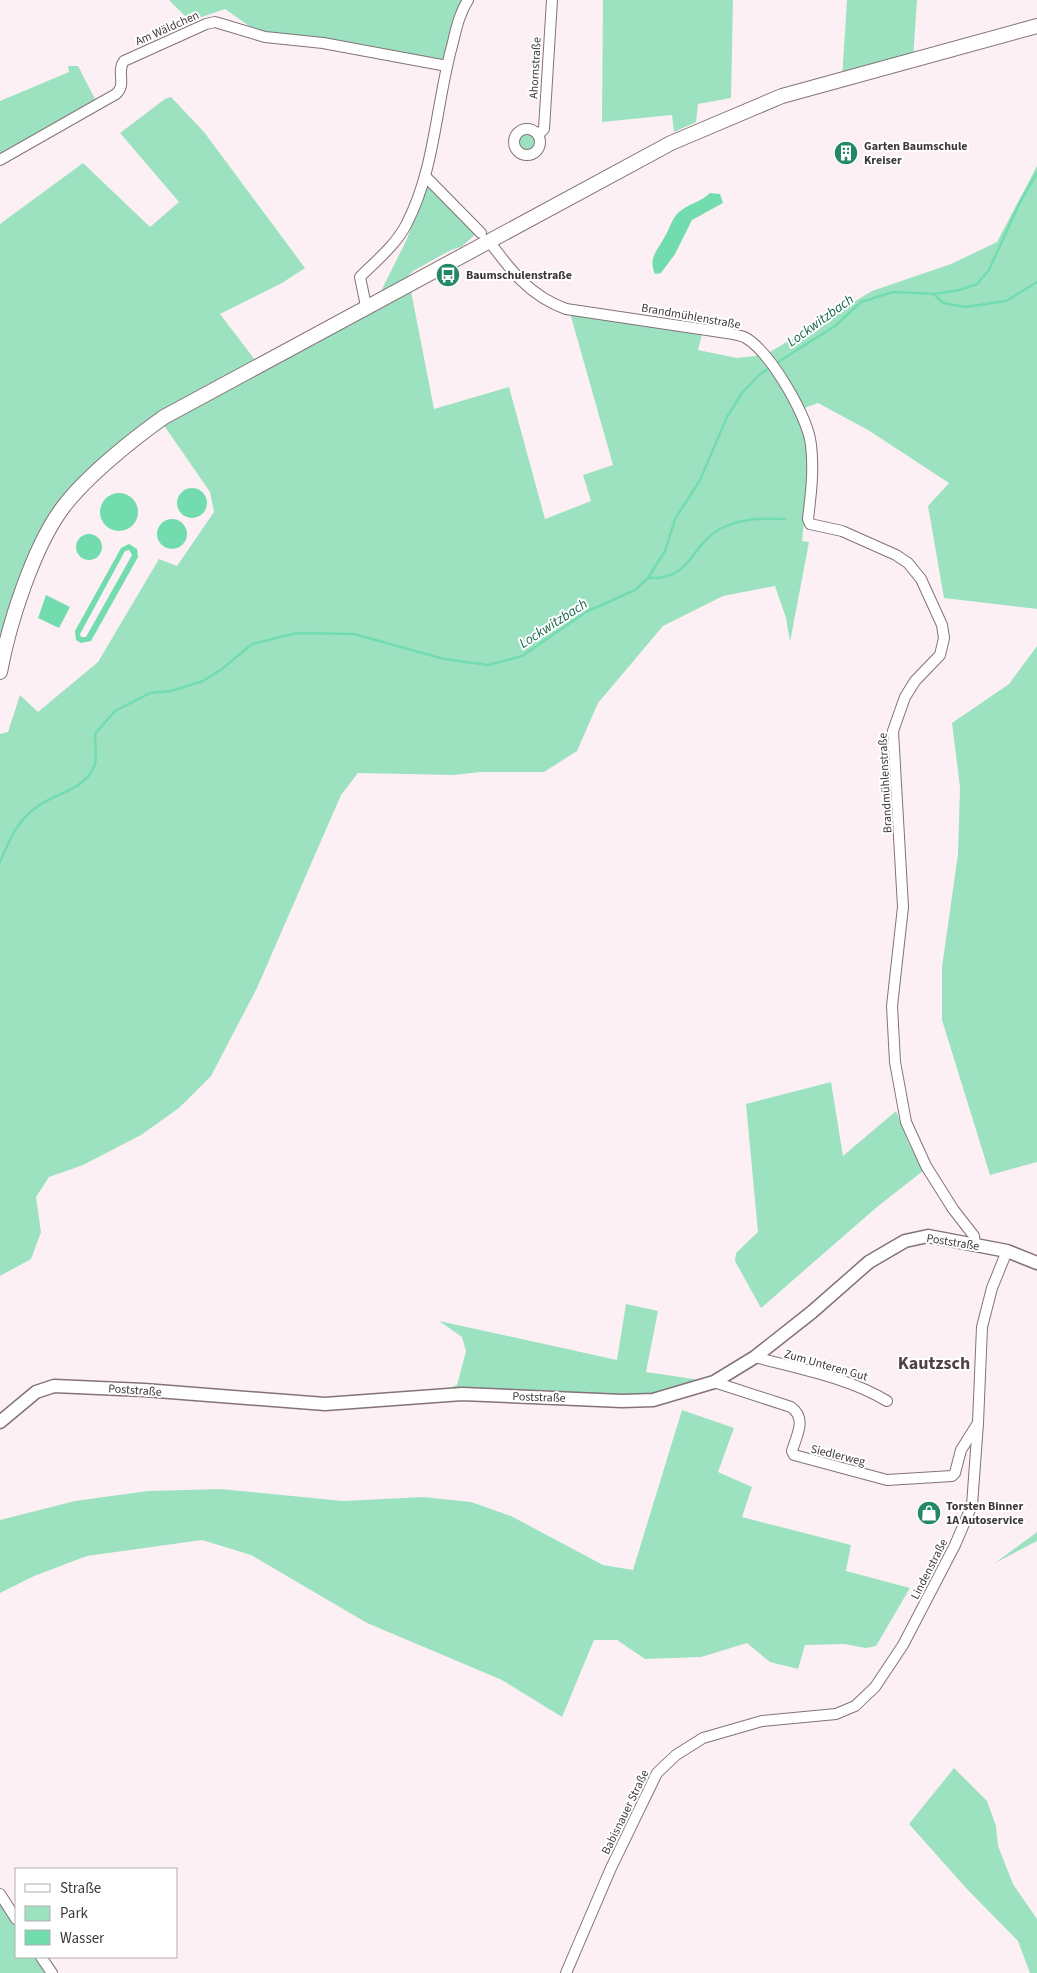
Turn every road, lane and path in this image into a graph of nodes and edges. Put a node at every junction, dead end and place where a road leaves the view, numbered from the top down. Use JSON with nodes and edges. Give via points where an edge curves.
{"nodes":[{"id":1,"x":468,"y":0,"type":"edge"},
{"id":2,"x":552,"y":0,"type":"edge"},
{"id":3,"x":1037,"y":26,"type":"edge"},
{"id":4,"x":447,"y":66,"type":"junction"},
{"id":5,"x":538,"y":135,"type":"dead end"},
{"id":6,"x":0,"y":160,"type":"edge"},
{"id":7,"x":425,"y":176,"type":"junction"},
{"id":8,"x":485,"y":237,"type":"junction"},
{"id":9,"x":366,"y":306,"type":"junction"},
{"id":10,"x":0,"y":672,"type":"edge"},
{"id":11,"x":975,"y":1245,"type":"junction"},
{"id":12,"x":1007,"y":1252,"type":"junction"},
{"id":13,"x":1037,"y":1263,"type":"edge"},
{"id":14,"x":755,"y":1357,"type":"junction"},
{"id":15,"x":714,"y":1382,"type":"junction"},
{"id":16,"x":887,"y":1401,"type":"dead end"},
{"id":17,"x":0,"y":1422,"type":"edge"},
{"id":18,"x":978,"y":1422,"type":"junction"},
{"id":19,"x":952,"y":1476,"type":"joint"},
{"id":20,"x":875,"y":1687,"type":"joint"},
{"id":21,"x":0,"y":1894,"type":"edge"},
{"id":22,"x":15,"y":1917,"type":"edge"},
{"id":23,"x":42,"y":1958,"type":"edge"},
{"id":24,"x":52,"y":1973,"type":"edge"},
{"id":25,"x":566,"y":1973,"type":"edge"}],
"edges":[{"from":1,"to":4,"type":"street","via":[[461,11]]},
{"from":2,"to":5,"type":"street","name":"Ahornstraße","via":[[544,129]]},
{"from":3,"to":8,"type":"main road","via":[[791,94],[738,113]]},
{"from":4,"to":6,"type":"street","name":"Am Wäldchen","via":[[323,42],[265,37],[215,22],[124,61],[120,66],[122,86],[116,94]]},
{"from":4,"to":7,"type":"street"},
{"from":7,"to":8,"type":"street"},
{"from":7,"to":9,"type":"street","via":[[407,224],[360,277]]},
{"from":8,"to":9,"type":"main road"},
{"from":8,"to":11,"type":"street","name":"Brandmühlenstraße","via":[[528,288],[548,302],[566,309],[746,338],[765,356],[778,375],[799,410],[811,444],[810,524],[842,531],[896,555],[908,563],[921,579],[942,625],[944,638],[940,655],[915,681],[905,697],[893,731],[903,907],[892,1006],[895,1062],[906,1122],[926,1166],[974,1236]]},
{"from":9,"to":10,"type":"main road","via":[[164,417],[111,458],[64,506],[37,553],[4,648]]},
{"from":11,"to":12,"type":"street","name":"Poststraße"},
{"from":11,"to":14,"type":"street","name":"Poststraße","via":[[928,1236],[905,1241],[869,1262]]},
{"from":12,"to":13,"type":"street","name":"Poststraße"},
{"from":12,"to":18,"type":"street","name":"Lindenstraße","via":[[984,1311]]},
{"from":14,"to":15,"type":"street","name":"Poststraße"},
{"from":14,"to":16,"type":"street","name":"Zum Unteren Gut","via":[[845,1382]]},
{"from":15,"to":17,"type":"street","name":"Poststraße","via":[[652,1400],[462,1394],[325,1404],[54,1386],[36,1392]]},
{"from":15,"to":19,"type":"street","name":"Siedlerweg","via":[[791,1407],[799,1413],[801,1420],[792,1451],[800,1458],[887,1480]]},
{"from":18,"to":19,"type":"street","name":"Lindenstraße","via":[[961,1450]]},
{"from":18,"to":20,"type":"street","name":"Lindenstraße","via":[[972,1505],[966,1521],[904,1645]]},
{"from":20,"to":25,"type":"street","name":"Babisnauer Straße","via":[[855,1706],[836,1714],[762,1721],[703,1738],[676,1755],[657,1773],[611,1868]]},
{"from":21,"to":22,"type":"street"},
{"from":23,"to":24,"type":"street"}]}
